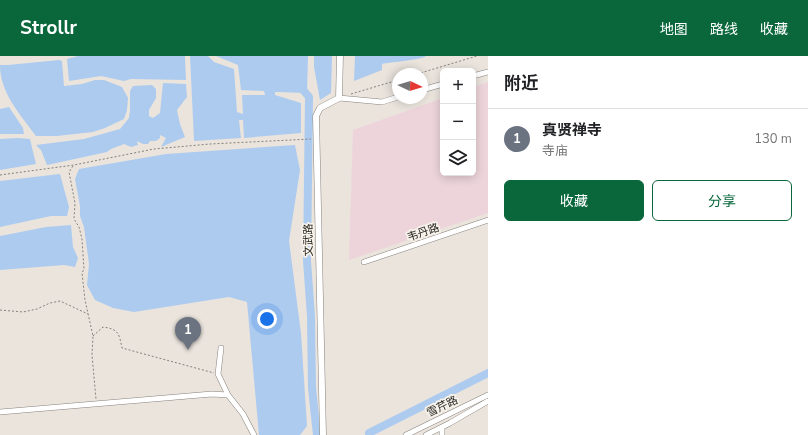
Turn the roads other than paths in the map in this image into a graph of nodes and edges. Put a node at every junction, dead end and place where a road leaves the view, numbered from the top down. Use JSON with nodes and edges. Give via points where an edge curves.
{"nodes":[{"id":1,"x":340,"y":56,"type":"edge"},
{"id":2,"x":488,"y":72,"type":"edge"},
{"id":3,"x":476,"y":75,"type":"edge"},
{"id":4,"x":440,"y":85,"type":"edge"},
{"id":5,"x":428,"y":88,"type":"edge"},
{"id":6,"x":338,"y":98,"type":"junction"},
{"id":7,"x":392,"y":99,"type":"edge"},
{"id":8,"x":488,"y":220,"type":"edge"},
{"id":9,"x":364,"y":262,"type":"dead end"},
{"id":10,"x":221,"y":348,"type":"dead end"},
{"id":11,"x":228,"y":394,"type":"junction"},
{"id":12,"x":488,"y":395,"type":"edge"},
{"id":13,"x":488,"y":401,"type":"edge"},
{"id":14,"x":0,"y":412,"type":"edge"},
{"id":15,"x":442,"y":427,"type":"junction"},
{"id":16,"x":254,"y":435,"type":"edge"},
{"id":17,"x":323,"y":435,"type":"edge"},
{"id":18,"x":406,"y":435,"type":"edge"},
{"id":19,"x":426,"y":435,"type":"edge"},
{"id":20,"x":442,"y":435,"type":"edge"}],
"edges":[{"from":1,"to":6,"type":"main road"},
{"from":2,"to":3,"type":"street"},
{"from":4,"to":5,"type":"street"},
{"from":6,"to":7,"type":"street","via":[[382,102]]},
{"from":6,"to":17,"type":"main road","name":"文武路","via":[[320,108],[316,116]]},
{"from":8,"to":9,"type":"street","name":"韦丹路"},
{"from":10,"to":11,"type":"street","via":[[218,374]]},
{"from":11,"to":14,"type":"street"},
{"from":11,"to":16,"type":"street","via":[[237,404]]},
{"from":12,"to":18,"type":"street","name":"雪芹路"},
{"from":13,"to":15,"type":"street","name":"雪芹路"},
{"from":15,"to":19,"type":"street","name":"雪芹路"},
{"from":15,"to":20,"type":"street"}]}
